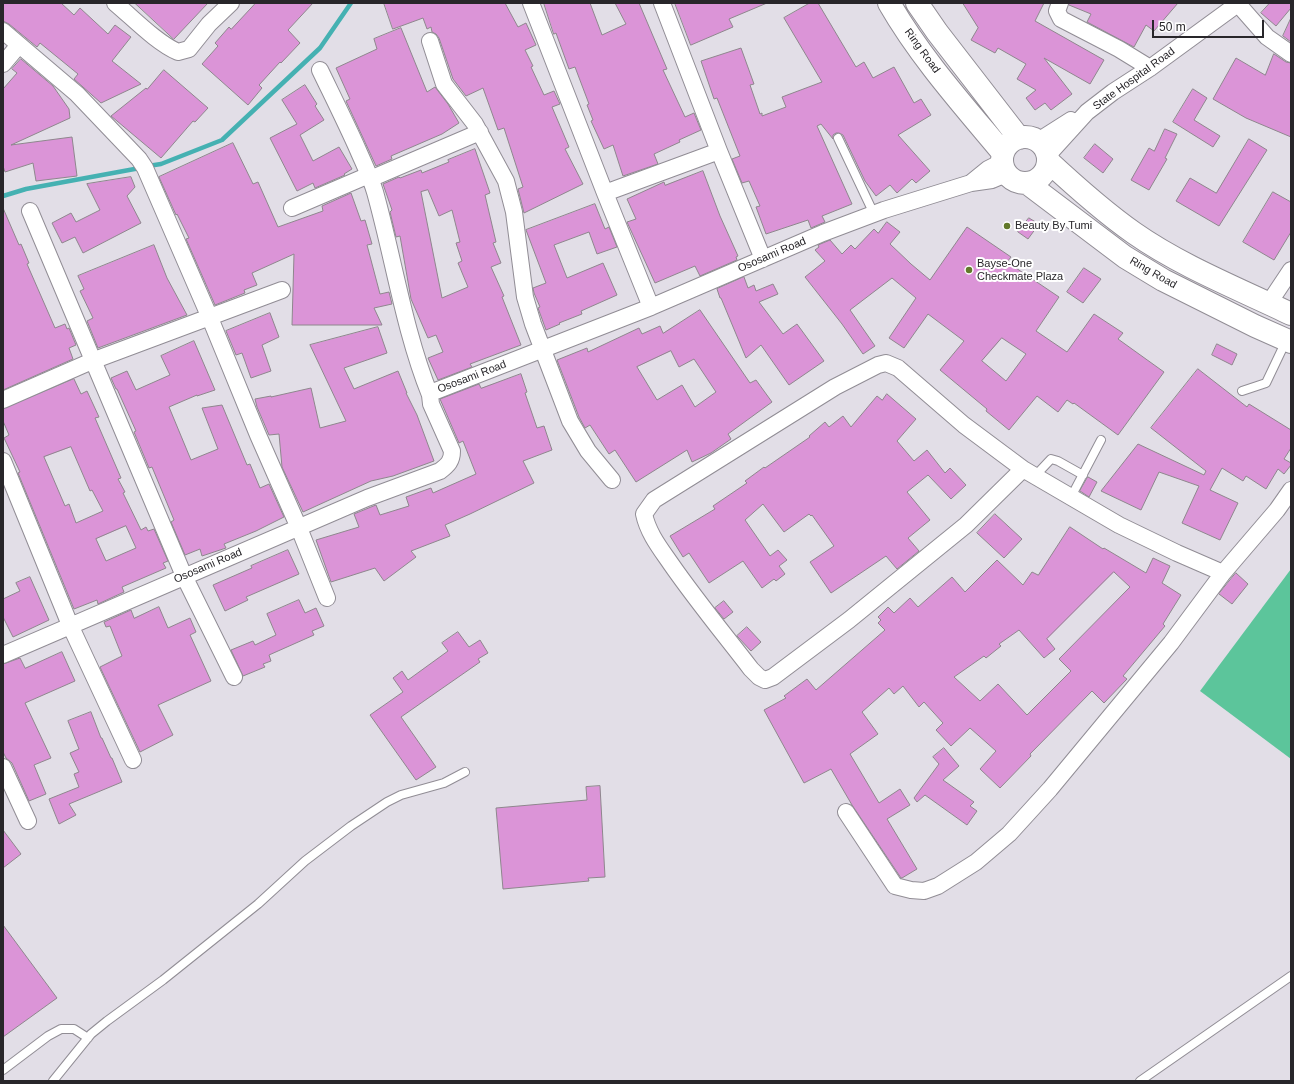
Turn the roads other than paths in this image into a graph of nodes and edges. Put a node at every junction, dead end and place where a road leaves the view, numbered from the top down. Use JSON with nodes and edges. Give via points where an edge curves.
{"nodes":[{"id":1,"x":115,"y":3,"type":"edge"},
{"id":2,"x":231,"y":3,"type":"edge"},
{"id":3,"x":531,"y":3,"type":"edge"},
{"id":4,"x":662,"y":3,"type":"edge"},
{"id":5,"x":889,"y":3,"type":"edge"},
{"id":6,"x":917,"y":3,"type":"edge"},
{"id":7,"x":1060,"y":3,"type":"edge"},
{"id":8,"x":1238,"y":3,"type":"edge"},
{"id":9,"x":3,"y":31,"type":"edge"},
{"id":10,"x":430,"y":41,"type":"dead end"},
{"id":11,"x":19,"y":44,"type":"junction"},
{"id":12,"x":1291,"y":54,"type":"edge"},
{"id":13,"x":3,"y":64,"type":"edge"},
{"id":14,"x":1150,"y":68,"type":"junction"},
{"id":15,"x":320,"y":70,"type":"dead end"},
{"id":16,"x":480,"y":132,"type":"junction"},
{"id":17,"x":838,"y":138,"type":"dead end"},
{"id":18,"x":1038,"y":149,"type":"junction"},
{"id":19,"x":719,"y":150,"type":"junction"},
{"id":20,"x":1004,"y":163,"type":"junction"},
{"id":21,"x":370,"y":177,"type":"junction"},
{"id":22,"x":1027,"y":183,"type":"junction"},
{"id":23,"x":605,"y":193,"type":"junction"},
{"id":24,"x":292,"y":208,"type":"dead end"},
{"id":25,"x":30,"y":211,"type":"dead end"},
{"id":26,"x":874,"y":214,"type":"junction"},
{"id":27,"x":763,"y":259,"type":"junction"},
{"id":28,"x":1291,"y":270,"type":"edge"},
{"id":29,"x":282,"y":290,"type":"dead end"},
{"id":30,"x":1269,"y":303,"type":"junction"},
{"id":31,"x":651,"y":308,"type":"junction"},
{"id":32,"x":1291,"y":314,"type":"edge"},
{"id":33,"x":210,"y":318,"type":"junction"},
{"id":34,"x":1289,"y":341,"type":"edge"},
{"id":35,"x":542,"y":350,"type":"junction"},
{"id":36,"x":92,"y":361,"type":"junction"},
{"id":37,"x":1242,"y":391,"type":"dead end"},
{"id":38,"x":430,"y":395,"type":"junction"},
{"id":39,"x":3,"y":400,"type":"edge"},
{"id":40,"x":1102,"y":440,"type":"dead end"},
{"id":41,"x":3,"y":461,"type":"edge"},
{"id":42,"x":1029,"y":473,"type":"junction"},
{"id":43,"x":1083,"y":476,"type":"junction"},
{"id":44,"x":612,"y":480,"type":"dead end"},
{"id":45,"x":1291,"y":490,"type":"edge"},
{"id":46,"x":1071,"y":498,"type":"junction"},
{"id":47,"x":299,"y":528,"type":"junction"},
{"id":48,"x":1223,"y":573,"type":"junction"},
{"id":49,"x":184,"y":576,"type":"junction"},
{"id":50,"x":327,"y":598,"type":"dead end"},
{"id":51,"x":70,"y":626,"type":"junction"},
{"id":52,"x":3,"y":654,"type":"edge"},
{"id":53,"x":234,"y":677,"type":"dead end"},
{"id":54,"x":133,"y":760,"type":"dead end"},
{"id":55,"x":3,"y":767,"type":"edge"},
{"id":56,"x":465,"y":772,"type":"dead end"},
{"id":57,"x":846,"y":812,"type":"dead end"},
{"id":58,"x":28,"y":821,"type":"dead end"},
{"id":59,"x":1291,"y":976,"type":"edge"},
{"id":60,"x":88,"y":1038,"type":"junction"},
{"id":61,"x":3,"y":1070,"type":"edge"},
{"id":62,"x":53,"y":1081,"type":"edge"},
{"id":63,"x":1140,"y":1081,"type":"edge"}],
"edges":[{"from":1,"to":2,"type":"street","via":[[172,50],[178,52],[189,49],[209,24]]},
{"from":3,"to":23,"type":"street"},
{"from":4,"to":19,"type":"street"},
{"from":5,"to":20,"type":"main road","name":"Ring Road","via":[[918,48]]},
{"from":6,"to":18,"type":"main road","via":[[937,32]]},
{"from":7,"to":14,"type":"street","via":[[1057,11],[1060,19]]},
{"from":8,"to":12,"type":"street","via":[[1267,37]]},
{"from":8,"to":14,"type":"street","name":"State Hospital Road"},
{"from":9,"to":11,"type":"street"},
{"from":10,"to":16,"type":"street","via":[[444,84]]},
{"from":11,"to":13,"type":"street"},
{"from":11,"to":33,"type":"street","via":[[76,94],[146,168]]},
{"from":14,"to":18,"type":"street","name":"State Hospital Road","via":[[1113,92]]},
{"from":15,"to":21,"type":"street"},
{"from":16,"to":21,"type":"street"},
{"from":16,"to":35,"type":"street","via":[[506,181],[514,212],[526,297]]},
{"from":17,"to":26,"type":"lane"},
{"from":18,"to":20,"type":"main road","via":[[1009,144]]},
{"from":18,"to":22,"type":"main road","via":[[1047,169],[1035,181]]},
{"from":18,"to":30,"type":"main road","via":[[1081,192],[1134,233],[1176,258]]},
{"from":19,"to":23,"type":"street"},
{"from":19,"to":27,"type":"street"},
{"from":20,"to":22,"type":"main road","via":[[1012,179]]},
{"from":20,"to":26,"type":"street","name":"Ososami Road","via":[[988,169],[971,183]]},
{"from":21,"to":24,"type":"street"},
{"from":21,"to":38,"type":"street","via":[[418,366]]},
{"from":22,"to":34,"type":"main road","name":"Ring Road","via":[[1125,257],[1163,280]]},
{"from":23,"to":31,"type":"street"},
{"from":25,"to":36,"type":"street"},
{"from":26,"to":27,"type":"street","name":"Ososami Road"},
{"from":27,"to":31,"type":"street","name":"Ososami Road"},
{"from":28,"to":30,"type":"street"},
{"from":29,"to":33,"type":"street"},
{"from":30,"to":32,"type":"main road"},
{"from":31,"to":35,"type":"street","name":"Ososami Road"},
{"from":33,"to":36,"type":"street"},
{"from":33,"to":47,"type":"street"},
{"from":34,"to":37,"type":"lane","via":[[1266,383]]},
{"from":35,"to":38,"type":"street","name":"Ososami Road","via":[[437,390]]},
{"from":35,"to":44,"type":"street","via":[[570,421],[588,451]]},
{"from":36,"to":39,"type":"street"},
{"from":36,"to":49,"type":"street"},
{"from":38,"to":47,"type":"street","name":"Ososami Road","via":[[431,404],[452,451],[449,465],[440,472],[367,498]]},
{"from":40,"to":43,"type":"lane"},
{"from":41,"to":51,"type":"street"},
{"from":42,"to":42,"type":"street","via":[[849,620],[773,677],[765,680],[751,669],[688,589],[646,525],[644,514],[654,500],[835,387],[886,363],[898,368],[964,425]]},
{"from":42,"to":43,"type":"lane","via":[[1051,459],[1058,460]]},
{"from":42,"to":46,"type":"street"},
{"from":43,"to":46,"type":"lane"},
{"from":45,"to":48,"type":"street"},
{"from":46,"to":48,"type":"street","via":[[1119,526]]},
{"from":47,"to":49,"type":"street","name":"Ososami Road"},
{"from":47,"to":50,"type":"street"},
{"from":48,"to":57,"type":"street","via":[[1171,643],[1050,789],[1009,834],[976,862],[924,892],[895,886]]},
{"from":49,"to":51,"type":"street","name":"Ososami Road"},
{"from":49,"to":53,"type":"street"},
{"from":51,"to":52,"type":"street","name":"Ososami Road"},
{"from":51,"to":54,"type":"street"},
{"from":55,"to":58,"type":"street"},
{"from":56,"to":60,"type":"lane","via":[[444,783],[396,797],[351,826],[305,861],[258,904]]},
{"from":59,"to":63,"type":"lane"},
{"from":60,"to":61,"type":"lane","via":[[74,1029],[61,1029]]},
{"from":60,"to":62,"type":"lane"}]}
